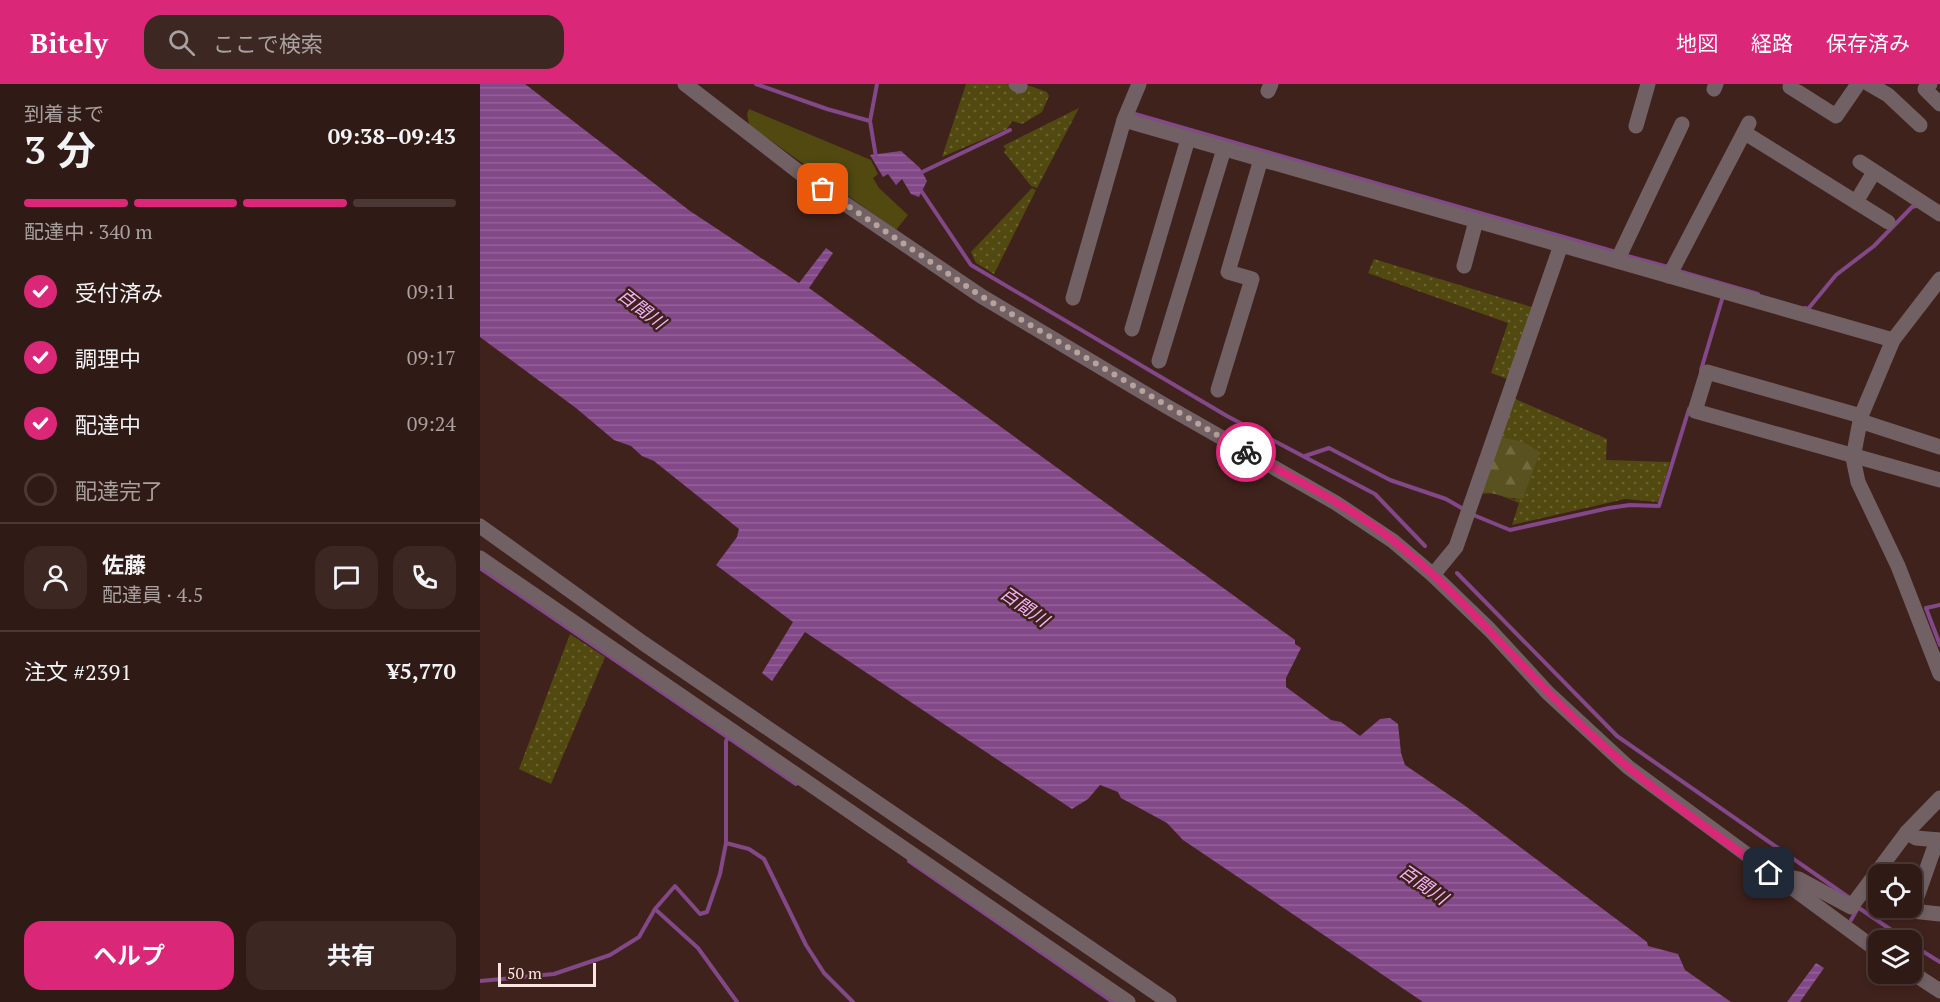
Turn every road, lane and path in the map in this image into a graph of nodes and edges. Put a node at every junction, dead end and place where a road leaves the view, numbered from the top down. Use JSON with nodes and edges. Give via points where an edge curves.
{"nodes":[{"id":1,"x":685,"y":84,"type":"edge"},
{"id":2,"x":1648,"y":84,"type":"edge"},
{"id":3,"x":1792,"y":84,"type":"edge"},
{"id":4,"x":1858,"y":84,"type":"edge"},
{"id":5,"x":1869,"y":84,"type":"edge"},
{"id":6,"x":1930,"y":84,"type":"edge"},
{"id":7,"x":1136,"y":85,"type":"edge"},
{"id":8,"x":1940,"y":104,"type":"edge"},
{"id":9,"x":1124,"y":120,"type":"junction"},
{"id":10,"x":1682,"y":124,"type":"dead end"},
{"id":11,"x":1920,"y":124,"type":"dead end"},
{"id":12,"x":1636,"y":126,"type":"dead end"},
{"id":13,"x":1188,"y":139,"type":"junction"},
{"id":14,"x":1224,"y":149,"type":"junction"},
{"id":15,"x":1261,"y":159,"type":"junction"},
{"id":16,"x":1860,"y":162,"type":"dead end"},
{"id":17,"x":1874,"y":172,"type":"junction"},
{"id":18,"x":1856,"y":202,"type":"junction"},
{"id":19,"x":1940,"y":214,"type":"edge"},
{"id":20,"x":1476,"y":220,"type":"junction"},
{"id":21,"x":1888,"y":222,"type":"dead end"},
{"id":22,"x":1561,"y":244,"type":"junction"},
{"id":23,"x":1619,"y":256,"type":"junction"},
{"id":24,"x":1464,"y":266,"type":"dead end"},
{"id":25,"x":1671,"y":271,"type":"junction"},
{"id":26,"x":1940,"y":279,"type":"edge"},
{"id":27,"x":1073,"y":298,"type":"dead end"},
{"id":28,"x":1132,"y":329,"type":"dead end"},
{"id":29,"x":1893,"y":340,"type":"junction"},
{"id":30,"x":1159,"y":361,"type":"dead end"},
{"id":31,"x":1218,"y":390,"type":"dead end"},
{"id":32,"x":1861,"y":419,"type":"junction"},
{"id":33,"x":1940,"y":447,"type":"edge"},
{"id":34,"x":1853,"y":458,"type":"junction"},
{"id":35,"x":1940,"y":480,"type":"edge"},
{"id":36,"x":480,"y":526,"type":"edge"},
{"id":37,"x":480,"y":558,"type":"edge"},
{"id":38,"x":1433,"y":575,"type":"junction"},
{"id":39,"x":1940,"y":674,"type":"edge"},
{"id":40,"x":1940,"y":798,"type":"edge"},
{"id":41,"x":1911,"y":835,"type":"junction"},
{"id":42,"x":1938,"y":840,"type":"edge"},
{"id":43,"x":1769,"y":873,"type":"junction"},
{"id":44,"x":1940,"y":914,"type":"edge"},
{"id":45,"x":1868,"y":944,"type":"edge"},
{"id":46,"x":1922,"y":979,"type":"edge"},
{"id":47,"x":1940,"y":991,"type":"edge"},
{"id":48,"x":1128,"y":1002,"type":"edge"},
{"id":49,"x":1169,"y":1002,"type":"edge"}],
"edges":[{"from":1,"to":38,"type":"street","via":[[804,176],[900,243],[981,296],[1336,503],[1393,541]]},
{"from":2,"to":12,"type":"street"},
{"from":3,"to":4,"type":"street","via":[[1790,87],[1836,116]]},
{"from":5,"to":11,"type":"street","via":[[1888,95]]},
{"from":6,"to":8,"type":"street","via":[[1925,90]]},
{"from":7,"to":9,"type":"street"},
{"from":9,"to":13,"type":"street"},
{"from":9,"to":27,"type":"street"},
{"from":10,"to":23,"type":"street"},
{"from":13,"to":14,"type":"street"},
{"from":13,"to":28,"type":"street"},
{"from":14,"to":15,"type":"street"},
{"from":14,"to":30,"type":"street"},
{"from":15,"to":20,"type":"street"},
{"from":15,"to":31,"type":"street","via":[[1228,272],[1252,279]]},
{"from":16,"to":17,"type":"street"},
{"from":17,"to":18,"type":"street"},
{"from":17,"to":19,"type":"street"},
{"from":18,"to":21,"type":"street"},
{"from":18,"to":25,"type":"street","via":[[1747,128]]},
{"from":20,"to":22,"type":"street"},
{"from":20,"to":24,"type":"street"},
{"from":22,"to":23,"type":"street"},
{"from":22,"to":38,"type":"street","via":[[1456,547]]},
{"from":23,"to":25,"type":"street"},
{"from":25,"to":29,"type":"street"},
{"from":26,"to":29,"type":"street"},
{"from":29,"to":32,"type":"street"},
{"from":32,"to":33,"type":"street"},
{"from":32,"to":34,"type":"street"},
{"from":32,"to":34,"type":"street","via":[[1707,372],[1695,411]]},
{"from":34,"to":35,"type":"street"},
{"from":34,"to":39,"type":"street","via":[[1858,482],[1898,566]]},
{"from":36,"to":49,"type":"street","via":[[643,643]]},
{"from":37,"to":48,"type":"street"},
{"from":38,"to":43,"type":"street","via":[[1599,742],[1657,791]]},
{"from":40,"to":41,"type":"street"},
{"from":41,"to":42,"type":"street"},
{"from":41,"to":43,"type":"street","via":[[1851,907],[1798,879]]},
{"from":42,"to":44,"type":"street","via":[[1912,911]]},
{"from":43,"to":45,"type":"street"},
{"from":46,"to":47,"type":"street"}]}
